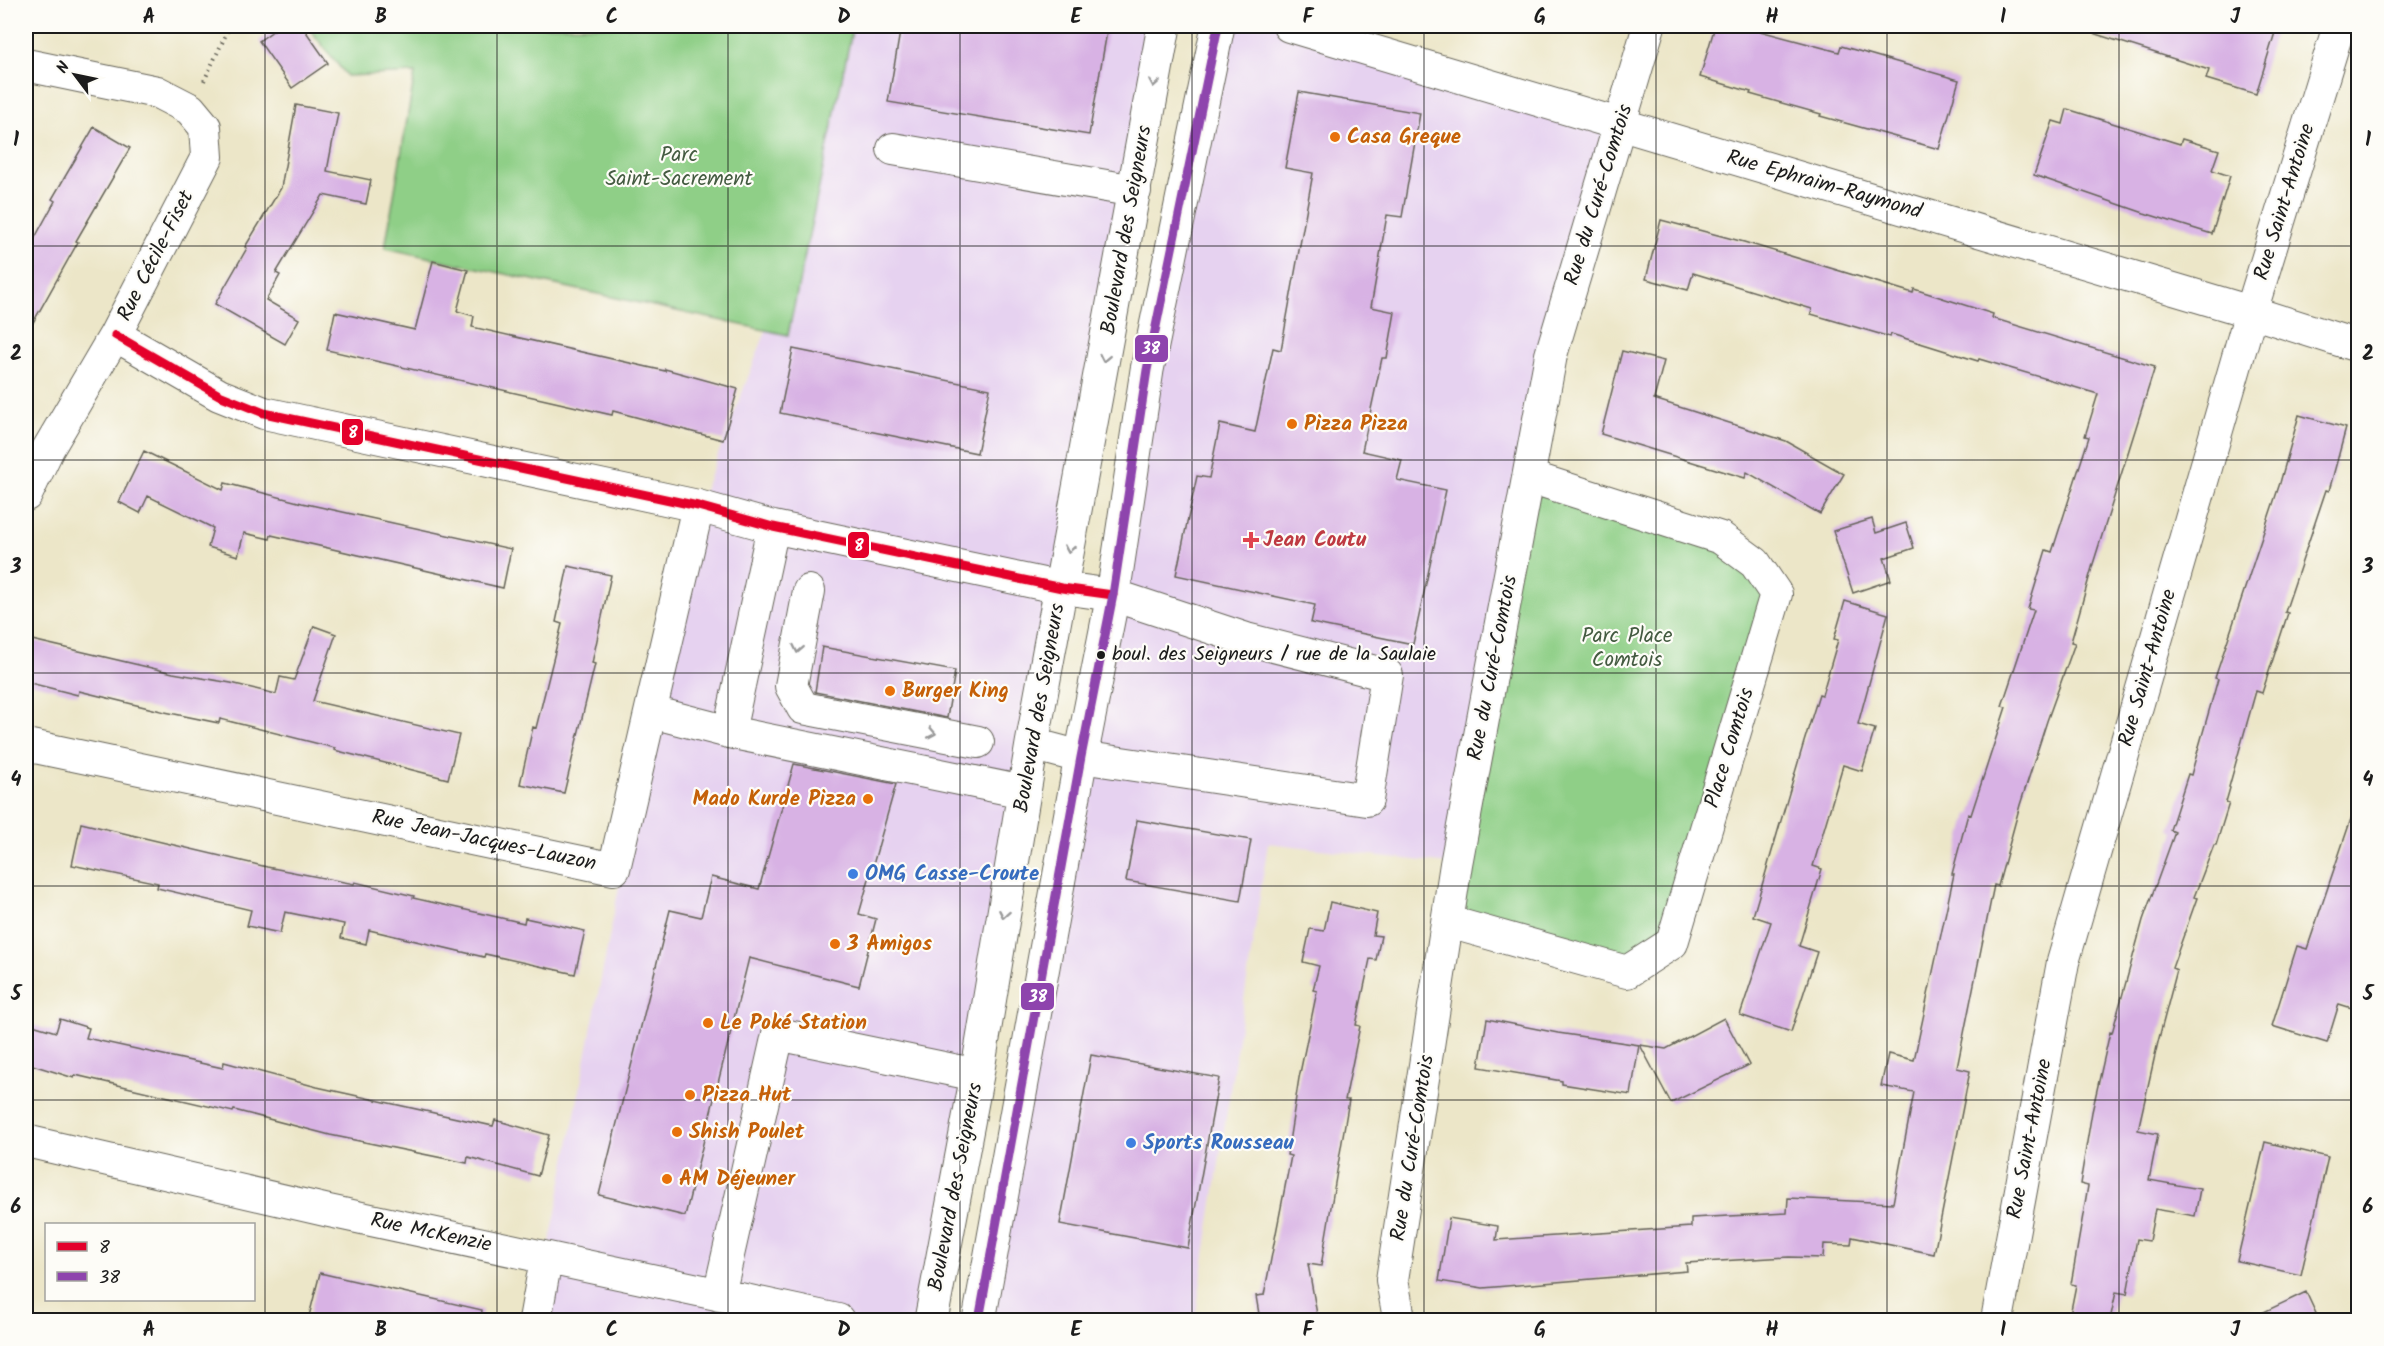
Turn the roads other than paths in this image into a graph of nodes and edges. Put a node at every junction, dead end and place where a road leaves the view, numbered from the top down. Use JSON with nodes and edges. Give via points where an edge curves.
{"nodes":[{"id":1,"x":1164,"y":26,"type":"edge"},
{"id":2,"x":1218,"y":26,"type":"edge"},
{"id":3,"x":1289,"y":26,"type":"edge"},
{"id":4,"x":1649,"y":26,"type":"edge"},
{"id":5,"x":2339,"y":26,"type":"edge"},
{"id":6,"x":26,"y":65,"type":"edge"},
{"id":7,"x":1621,"y":125,"type":"junction"},
{"id":8,"x":893,"y":149,"type":"dead end"},
{"id":9,"x":1135,"y":191,"type":"junction"},
{"id":10,"x":2251,"y":312,"type":"junction"},
{"id":11,"x":114,"y":335,"type":"junction"},
{"id":12,"x":2358,"y":346,"type":"edge"},
{"id":13,"x":1530,"y":477,"type":"junction"},
{"id":14,"x":26,"y":495,"type":"edge"},
{"id":15,"x":698,"y":506,"type":"junction"},
{"id":16,"x":773,"y":527,"type":"junction"},
{"id":17,"x":1062,"y":588,"type":"junction"},
{"id":18,"x":809,"y":591,"type":"dead end"},
{"id":19,"x":1113,"y":595,"type":"junction"},
{"id":20,"x":652,"y":712,"type":"junction"},
{"id":21,"x":729,"y":732,"type":"junction"},
{"id":22,"x":978,"y":742,"type":"dead end"},
{"id":23,"x":1032,"y":744,"type":"junction"},
{"id":24,"x":26,"y":745,"type":"edge"},
{"id":25,"x":1081,"y":757,"type":"junction"},
{"id":26,"x":1024,"y":792,"type":"junction"},
{"id":27,"x":1449,"y":921,"type":"junction"},
{"id":28,"x":977,"y":1075,"type":"junction"},
{"id":29,"x":26,"y":1141,"type":"edge"},
{"id":30,"x":546,"y":1259,"type":"junction"},
{"id":31,"x":719,"y":1295,"type":"junction"},
{"id":32,"x":535,"y":1320,"type":"edge"},
{"id":33,"x":838,"y":1320,"type":"edge"},
{"id":34,"x":930,"y":1320,"type":"edge"},
{"id":35,"x":979,"y":1320,"type":"edge"},
{"id":36,"x":1401,"y":1320,"type":"edge"},
{"id":37,"x":1997,"y":1320,"type":"edge"}],
"edges":[{"from":1,"to":9,"type":"main road","name":"Boulevard des Seigneurs","one_way":true},
{"from":2,"to":19,"type":"main road","via":[[1147,370]]},
{"from":3,"to":7,"type":"street","name":"Rue Ephraim-Raymond"},
{"from":4,"to":7,"type":"street","name":"Rue du Curé-Comtois"},
{"from":5,"to":10,"type":"street","name":"Rue Saint-Antoine"},
{"from":6,"to":11,"type":"street","name":"Rue Cécile-Fiset","via":[[158,92],[190,109],[205,127],[207,157]]},
{"from":7,"to":10,"type":"street","name":"Rue Ephraim-Raymond"},
{"from":7,"to":13,"type":"street","name":"Rue du Curé-Comtois","via":[[1551,355]]},
{"from":8,"to":9,"type":"street"},
{"from":9,"to":17,"type":"main road","name":"Boulevard des Seigneurs","one_way":true},
{"from":10,"to":12,"type":"street","name":"Rue Ephraim-Raymond"},
{"from":10,"to":37,"type":"street","name":"Rue Saint-Antoine","via":[[2063,962]]},
{"from":11,"to":14,"type":"street","name":"Rue Cécile-Fiset"},
{"from":11,"to":15,"type":"street","via":[[219,395],[264,413]]},
{"from":13,"to":27,"type":"street","name":"Rue du Curé-Comtois","via":[[1458,852]]},
{"from":13,"to":27,"type":"street","name":"Place Comtois","via":[[1721,538],[1755,563],[1776,594],[1672,943],[1627,972]]},
{"from":15,"to":16,"type":"street"},
{"from":15,"to":20,"type":"street","name":"Rue Jean-Jacques-Lauzon"},
{"from":16,"to":17,"type":"street"},
{"from":16,"to":21,"type":"street"},
{"from":17,"to":19,"type":"street"},
{"from":17,"to":23,"type":"main road","name":"Boulevard des Seigneurs"},
{"from":18,"to":22,"type":"street","one_way":true,"via":[[791,686],[803,708]]},
{"from":19,"to":25,"type":"main road"},
{"from":19,"to":25,"type":"street","via":[[1246,639],[1387,675],[1367,800]]},
{"from":20,"to":21,"type":"street"},
{"from":20,"to":24,"type":"street","name":"Rue Jean-Jacques-Lauzon","via":[[614,869]]},
{"from":21,"to":26,"type":"street"},
{"from":23,"to":25,"type":"street"},
{"from":23,"to":26,"type":"main road","name":"Boulevard des Seigneurs"},
{"from":25,"to":35,"type":"main road"},
{"from":26,"to":28,"type":"main road","name":"Boulevard des Seigneurs","one_way":true},
{"from":27,"to":36,"type":"street","name":"Rue du Curé-Comtois","via":[[1392,1280]]},
{"from":28,"to":31,"type":"street","via":[[778,1034]]},
{"from":28,"to":34,"type":"main road","name":"Boulevard des Seigneurs"},
{"from":29,"to":30,"type":"street","name":"Rue McKenzie"},
{"from":30,"to":31,"type":"street","name":"Rue McKenzie"},
{"from":30,"to":32,"type":"street"},
{"from":31,"to":33,"type":"street","name":"Rue McKenzie"}]}
